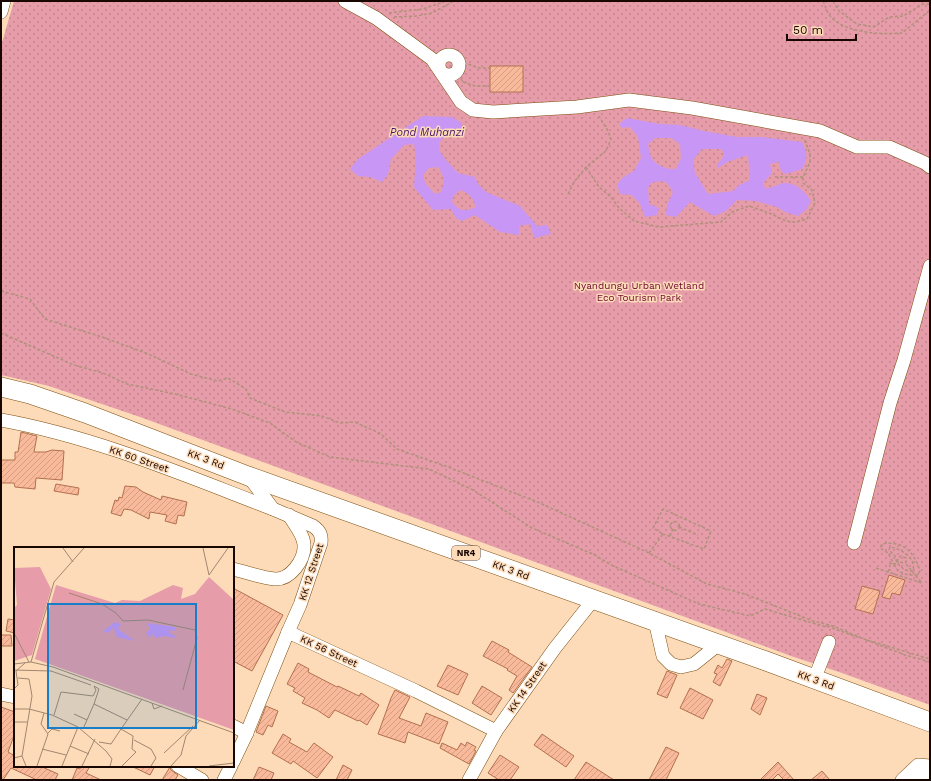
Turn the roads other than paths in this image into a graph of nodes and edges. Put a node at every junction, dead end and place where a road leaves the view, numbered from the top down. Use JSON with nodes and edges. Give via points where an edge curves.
{"nodes":[{"id":1,"x":4,"y":1,"type":"edge"},
{"id":2,"x":345,"y":1,"type":"edge"},
{"id":3,"x":1,"y":12,"type":"edge"},
{"id":4,"x":459,"y":60,"type":"road end"},
{"id":5,"x":440,"y":71,"type":"junction"},
{"id":6,"x":930,"y":167,"type":"edge"},
{"id":7,"x":930,"y":266,"type":"edge"},
{"id":8,"x":1,"y":387,"type":"edge"},
{"id":9,"x":1,"y":420,"type":"edge"},
{"id":10,"x":248,"y":476,"type":"junction"},
{"id":11,"x":273,"y":509,"type":"junction"},
{"id":12,"x":289,"y":515,"type":"junction"},
{"id":13,"x":854,"y":543,"type":"dead end"},
{"id":14,"x":234,"y":569,"type":"edge"},
{"id":15,"x":594,"y":599,"type":"junction"},
{"id":16,"x":655,"y":621,"type":"junction"},
{"id":17,"x":288,"y":632,"type":"junction"},
{"id":18,"x":829,"y":642,"type":"dead end"},
{"id":19,"x":719,"y":644,"type":"junction"},
{"id":20,"x":814,"y":680,"type":"junction"},
{"id":21,"x":1,"y":694,"type":"edge"},
{"id":22,"x":14,"y":697,"type":"edge"},
{"id":23,"x":930,"y":722,"type":"edge"},
{"id":24,"x":234,"y":726,"type":"edge"},
{"id":25,"x":496,"y":731,"type":"junction"},
{"id":26,"x":247,"y":733,"type":"junction"},
{"id":27,"x":234,"y":760,"type":"edge"},
{"id":28,"x":179,"y":767,"type":"edge"},
{"id":29,"x":230,"y":767,"type":"edge"},
{"id":30,"x":930,"y":767,"type":"edge"},
{"id":31,"x":194,"y":778,"type":"edge"},
{"id":32,"x":224,"y":780,"type":"edge"},
{"id":33,"x":469,"y":780,"type":"edge"},
{"id":34,"x":902,"y":780,"type":"edge"},
{"id":35,"x":919,"y":780,"type":"edge"}],
"edges":[{"from":1,"to":3,"type":"street"},
{"from":2,"to":5,"type":"street","via":[[376,18],[432,59]]},
{"from":4,"to":5,"type":"street","via":[[459,67],[455,73],[449,75]]},
{"from":5,"to":6,"type":"street","via":[[461,102],[473,110],[493,112],[577,107],[629,100],[820,130],[857,147],[889,147]]},
{"from":7,"to":13,"type":"street","via":[[890,403]]},
{"from":8,"to":10,"type":"highway","name":"KK 3 Rd","number":"NR4","via":[[85,413]]},
{"from":9,"to":11,"type":"street","name":"KK 60 Street","via":[[71,436]]},
{"from":10,"to":11,"type":"street"},
{"from":10,"to":15,"type":"highway","name":"KK 3 Rd","number":"NR4"},
{"from":11,"to":12,"type":"street","name":"KK 12 Street"},
{"from":12,"to":14,"type":"street","via":[[304,545],[303,553],[294,570],[284,578],[275,579]]},
{"from":12,"to":17,"type":"street","name":"KK 12 Street","via":[[313,526],[322,536],[300,605]]},
{"from":15,"to":16,"type":"highway","name":"KK 3 Rd","number":"NR4"},
{"from":15,"to":25,"type":"street","name":"KK 14 Street","via":[[555,648]]},
{"from":16,"to":19,"type":"highway","name":"KK 3 Rd","number":"NR4"},
{"from":16,"to":19,"type":"street","via":[[663,656],[671,664],[681,667],[694,664]]},
{"from":17,"to":25,"type":"street","name":"KK 56 Street"},
{"from":17,"to":26,"type":"street","name":"KK 56 Street"},
{"from":18,"to":20,"type":"street"},
{"from":19,"to":20,"type":"highway","name":"KK 3 Rd","number":"NR4"},
{"from":20,"to":23,"type":"highway","name":"KK 3 Rd","number":"NR4"},
{"from":21,"to":22,"type":"street"},
{"from":24,"to":26,"type":"street"},
{"from":25,"to":33,"type":"street","name":"KK 14 Street"},
{"from":26,"to":27,"type":"street","name":"KK 56 Street"},
{"from":28,"to":31,"type":"street"},
{"from":29,"to":32,"type":"street"},
{"from":30,"to":34,"type":"street","via":[[918,765]]},
{"from":30,"to":35,"type":"street"}]}
